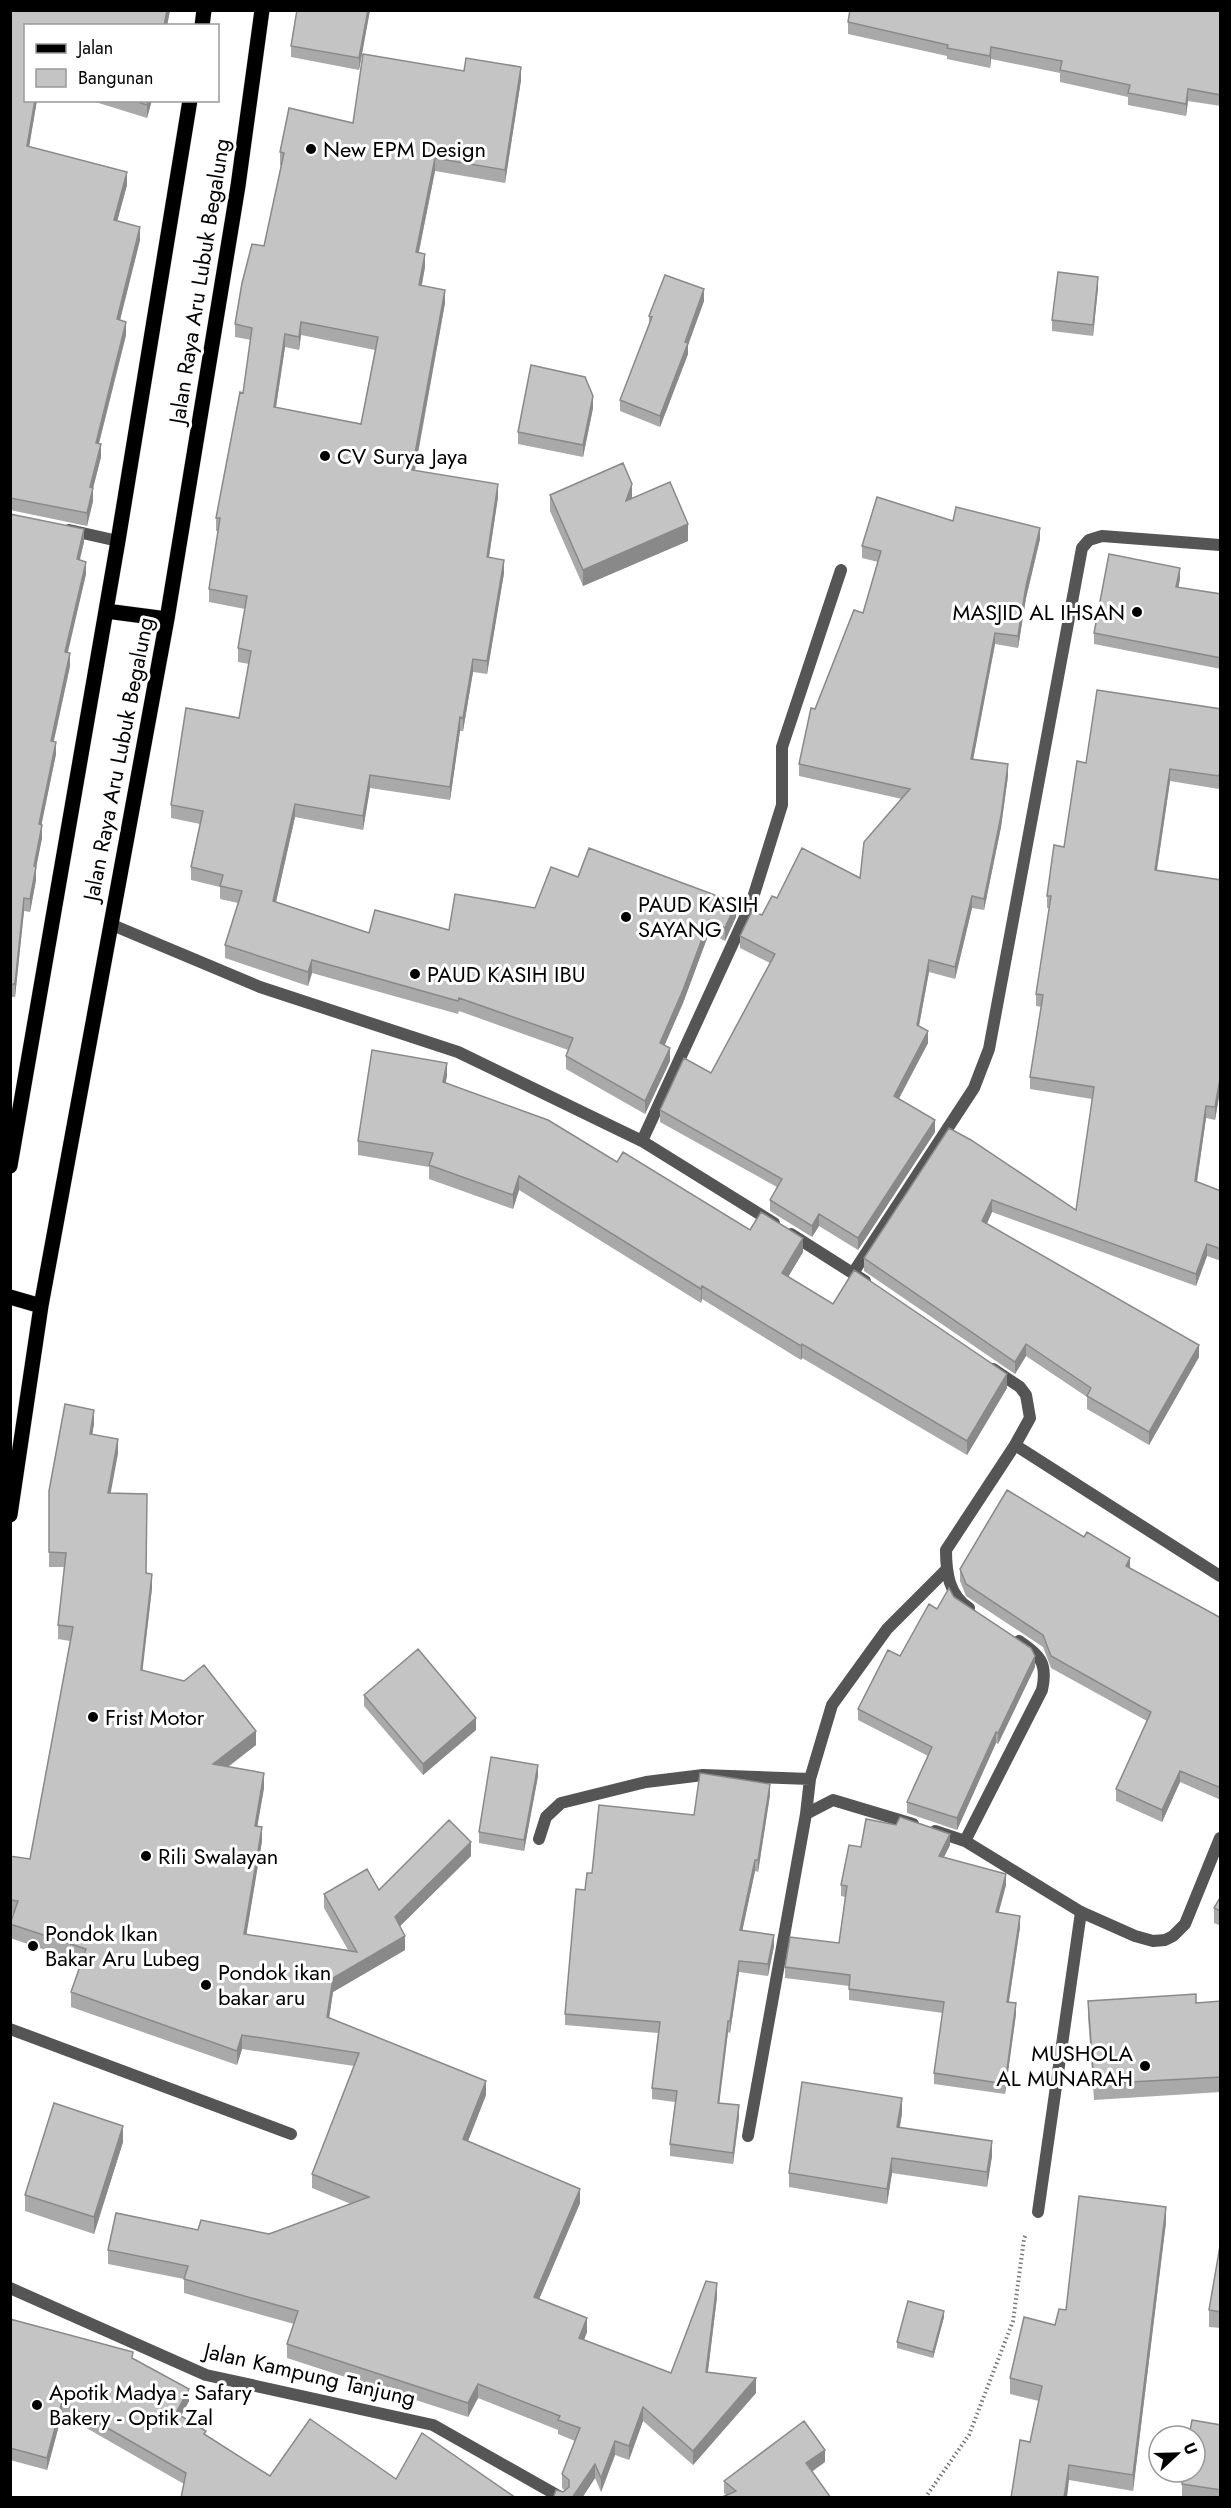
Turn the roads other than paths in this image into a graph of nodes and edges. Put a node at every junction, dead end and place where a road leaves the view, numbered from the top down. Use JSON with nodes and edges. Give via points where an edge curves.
{"nodes":[{"id":1,"x":262,"y":10,"type":"edge"},
{"id":2,"x":190,"y":102,"type":"edge"},
{"id":3,"x":53,"y":527,"type":"edge"},
{"id":4,"x":118,"y":541,"type":"junction"},
{"id":5,"x":1221,"y":545,"type":"edge"},
{"id":6,"x":841,"y":570,"type":"dead end"},
{"id":7,"x":106,"y":612,"type":"junction"},
{"id":8,"x":167,"y":619,"type":"junction"},
{"id":9,"x":110,"y":924,"type":"junction"},
{"id":10,"x":642,"y":1141,"type":"junction"},
{"id":11,"x":10,"y":1166,"type":"edge"},
{"id":12,"x":853,"y":1273,"type":"junction"},
{"id":13,"x":873,"y":1286,"type":"edge"},
{"id":14,"x":10,"y":1298,"type":"edge"},
{"id":15,"x":41,"y":1306,"type":"junction"},
{"id":16,"x":981,"y":1360,"type":"edge"},
{"id":17,"x":1015,"y":1445,"type":"junction"},
{"id":18,"x":10,"y":1515,"type":"edge"},
{"id":19,"x":946,"y":1570,"type":"junction"},
{"id":20,"x":1221,"y":1576,"type":"edge"},
{"id":21,"x":979,"y":1614,"type":"edge"},
{"id":22,"x":1008,"y":1634,"type":"edge"},
{"id":23,"x":810,"y":1779,"type":"junction"},
{"id":24,"x":806,"y":1814,"type":"junction"},
{"id":25,"x":1221,"y":1838,"type":"edge"},
{"id":26,"x":539,"y":1839,"type":"dead end"},
{"id":27,"x":965,"y":1840,"type":"junction"},
{"id":28,"x":1081,"y":1912,"type":"junction"},
{"id":29,"x":10,"y":2029,"type":"edge"},
{"id":30,"x":291,"y":2134,"type":"dead end"},
{"id":31,"x":748,"y":2136,"type":"dead end"},
{"id":32,"x":1038,"y":2212,"type":"road end"},
{"id":33,"x":10,"y":2288,"type":"edge"},
{"id":34,"x":562,"y":2498,"type":"edge"}],
"edges":[{"from":1,"to":8,"type":"main road","name":"Jalan Raya Aru Lubuk Begalung","via":[[237,198]]},
{"from":2,"to":4,"type":"main road","name":"Jalan Raya Aru Lubuk Begalung"},
{"from":3,"to":4,"type":"street"},
{"from":4,"to":7,"type":"main road","name":"Jalan Raya Aru Lubuk Begalung"},
{"from":5,"to":12,"type":"street","via":[[1102,536],[1089,540],[1082,548],[990,1049],[974,1088]]},
{"from":6,"to":10,"type":"street","via":[[782,747],[782,805],[751,904]]},
{"from":7,"to":8,"type":"main road"},
{"from":7,"to":11,"type":"main road","name":"Jalan Raya Aru Lubuk Begalung"},
{"from":8,"to":9,"type":"main road","name":"Jalan Raya Aru Lubuk Begalung"},
{"from":9,"to":10,"type":"street","via":[[260,987],[458,1052]]},
{"from":9,"to":15,"type":"main road","name":"Jalan Raya Aru Lubuk Begalung"},
{"from":10,"to":12,"type":"street"},
{"from":12,"to":13,"type":"street"},
{"from":14,"to":15,"type":"main road"},
{"from":15,"to":18,"type":"main road","name":"Jalan Raya Aru Lubuk Begalung"},
{"from":16,"to":17,"type":"street","via":[[1026,1395],[1030,1418]]},
{"from":17,"to":19,"type":"street","via":[[946,1550]]},
{"from":17,"to":20,"type":"street"},
{"from":19,"to":21,"type":"street","via":[[959,1601]]},
{"from":19,"to":23,"type":"street","via":[[887,1629],[831,1705]]},
{"from":22,"to":27,"type":"street","via":[[1038,1654],[1043,1666],[1042,1690]]},
{"from":23,"to":24,"type":"street"},
{"from":23,"to":26,"type":"street","via":[[703,1775],[646,1782],[561,1803],[546,1817]]},
{"from":24,"to":27,"type":"street","via":[[825,1802],[843,1801]]},
{"from":24,"to":31,"type":"street"},
{"from":25,"to":28,"type":"street","via":[[1185,1924],[1165,1940],[1135,1936]]},
{"from":27,"to":28,"type":"street"},
{"from":28,"to":32,"type":"street"},
{"from":29,"to":30,"type":"street"},
{"from":33,"to":34,"type":"street","name":"Jalan Kampung Tanjung","via":[[206,2375],[433,2425]]}]}
